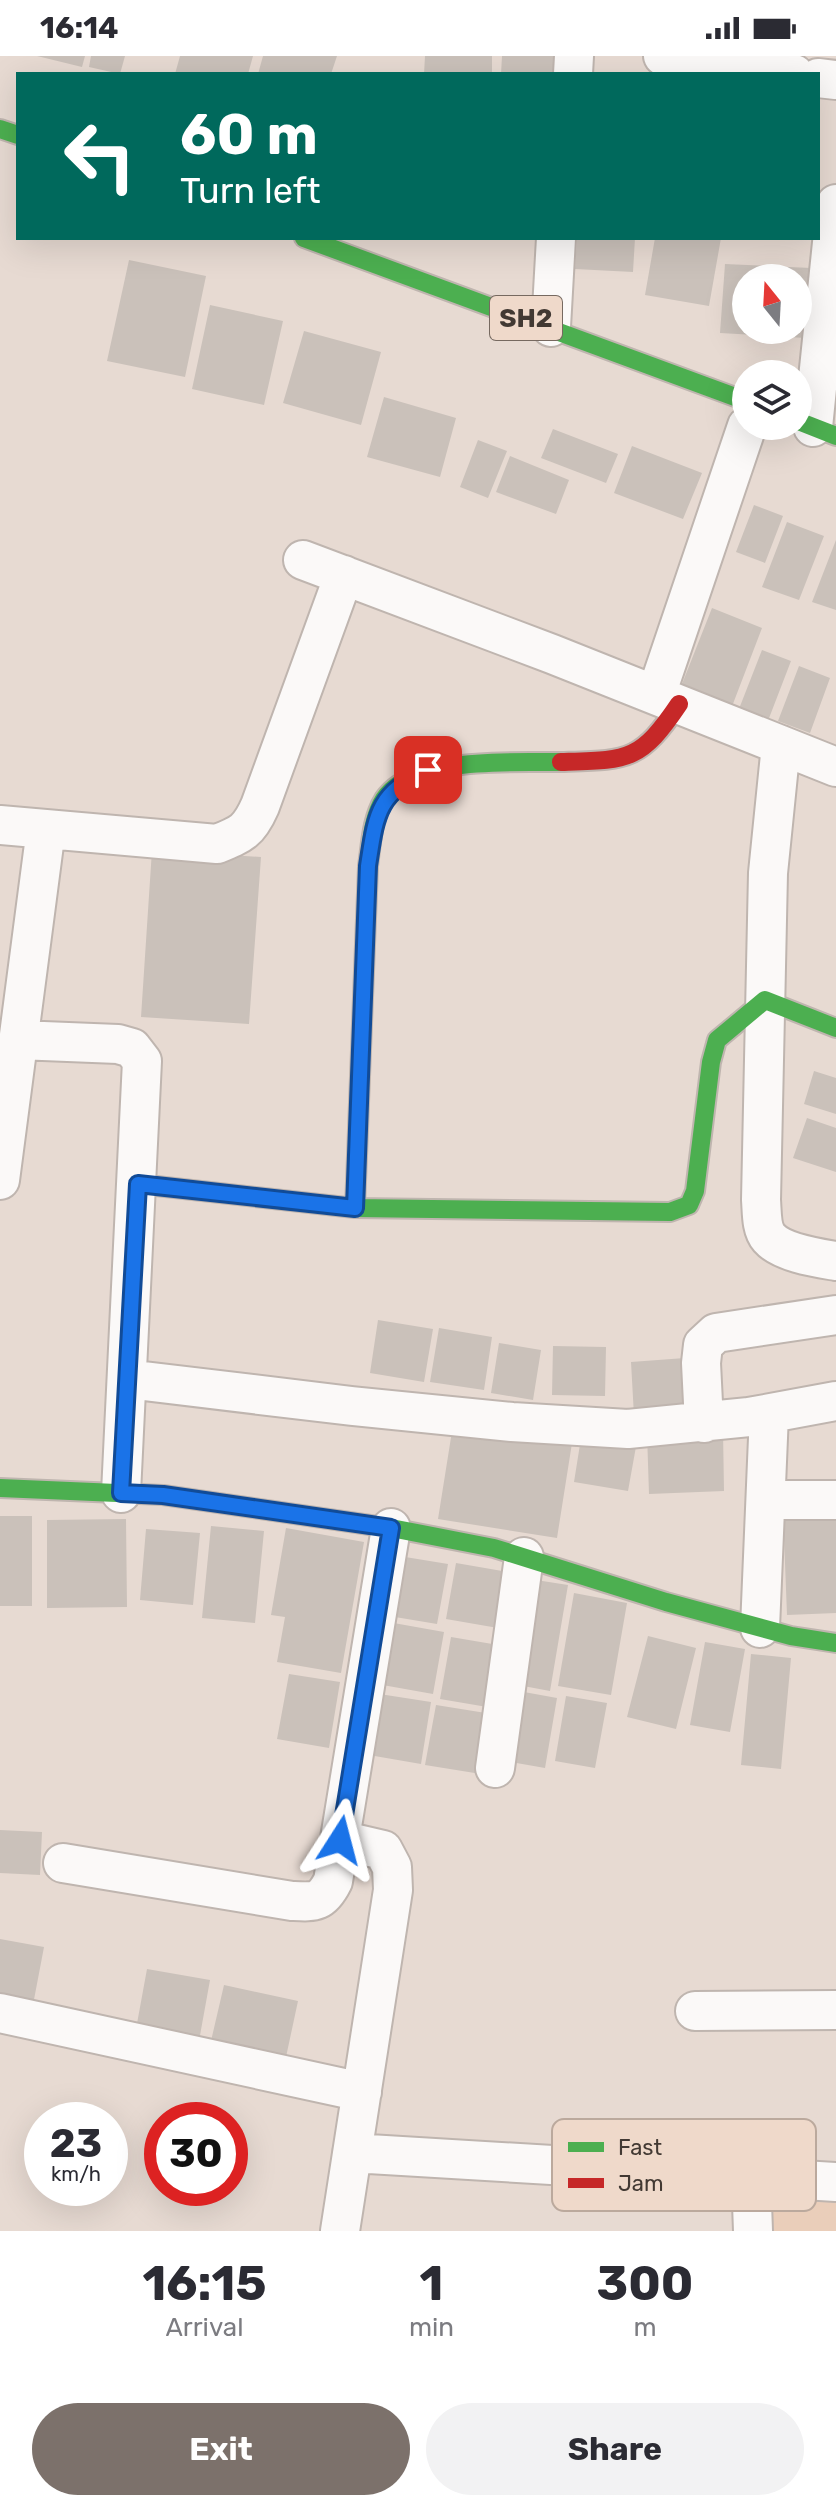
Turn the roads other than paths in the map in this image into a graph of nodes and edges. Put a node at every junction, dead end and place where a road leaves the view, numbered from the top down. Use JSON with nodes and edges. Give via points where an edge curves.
{"nodes":[{"id":1,"x":663,"y":56,"type":"edge"},
{"id":2,"x":779,"y":72,"type":"edge"},
{"id":3,"x":836,"y":204,"type":"edge"},
{"id":4,"x":310,"y":240,"type":"edge"},
{"id":5,"x":556,"y":240,"type":"edge"},
{"id":6,"x":551,"y":327,"type":"junction"},
{"id":7,"x":732,"y":396,"type":"edge"},
{"id":8,"x":816,"y":428,"type":"edge"},
{"id":9,"x":743,"y":440,"type":"edge"},
{"id":10,"x":303,"y":560,"type":"dead end"},
{"id":11,"x":344,"y":575,"type":"junction"},
{"id":12,"x":668,"y":700,"type":"junction"},
{"id":13,"x":781,"y":745,"type":"junction"},
{"id":14,"x":836,"y":767,"type":"edge"},
{"id":15,"x":0,"y":825,"type":"edge"},
{"id":16,"x":46,"y":829,"type":"junction"},
{"id":17,"x":765,"y":1000,"type":"junction"},
{"id":18,"x":836,"y":1028,"type":"edge"},
{"id":19,"x":18,"y":1040,"type":"junction"},
{"id":20,"x":0,"y":1180,"type":"edge"},
{"id":21,"x":138,"y":1184,"type":"junction"},
{"id":22,"x":355,"y":1208,"type":"junction"},
{"id":23,"x":836,"y":1261,"type":"edge"},
{"id":24,"x":836,"y":1315,"type":"edge"},
{"id":25,"x":127,"y":1379,"type":"junction"},
{"id":26,"x":836,"y":1401,"type":"edge"},
{"id":27,"x":769,"y":1414,"type":"junction"},
{"id":28,"x":704,"y":1423,"type":"junction"},
{"id":29,"x":0,"y":1488,"type":"edge"},
{"id":30,"x":121,"y":1493,"type":"junction"},
{"id":31,"x":766,"y":1500,"type":"junction"},
{"id":32,"x":836,"y":1500,"type":"edge"},
{"id":33,"x":391,"y":1528,"type":"junction"},
{"id":34,"x":524,"y":1557,"type":"junction"},
{"id":35,"x":760,"y":1628,"type":"junction"},
{"id":36,"x":836,"y":1643,"type":"edge"},
{"id":37,"x":495,"y":1768,"type":"dead end"},
{"id":38,"x":340,"y":1840,"type":"junction"},
{"id":39,"x":63,"y":1863,"type":"dead end"},
{"id":40,"x":836,"y":2010,"type":"edge"},
{"id":41,"x":695,"y":2011,"type":"dead end"},
{"id":42,"x":0,"y":2013,"type":"edge"},
{"id":43,"x":362,"y":2092,"type":"junction"},
{"id":44,"x":352,"y":2153,"type":"junction"},
{"id":45,"x":552,"y":2165,"type":"edge"},
{"id":46,"x":816,"y":2181,"type":"edge"},
{"id":47,"x":836,"y":2182,"type":"edge"},
{"id":48,"x":752,"y":2211,"type":"edge"},
{"id":49,"x":340,"y":2231,"type":"edge"},
{"id":50,"x":753,"y":2231,"type":"edge"}],
"edges":[{"from":1,"to":2,"type":"street"},
{"from":3,"to":8,"type":"street"},
{"from":4,"to":6,"type":"street","number":"SH2"},
{"from":5,"to":6,"type":"street"},
{"from":6,"to":7,"type":"street","number":"SH2"},
{"from":9,"to":12,"type":"street"},
{"from":10,"to":11,"type":"street"},
{"from":11,"to":12,"type":"street"},
{"from":11,"to":16,"type":"street","via":[[251,826],[217,844]]},
{"from":12,"to":13,"type":"street"},
{"from":12,"to":22,"type":"street","via":[[651,744],[634,756],[455,765],[406,780],[384,799],[368,866]]},
{"from":13,"to":14,"type":"street"},
{"from":13,"to":17,"type":"street","via":[[768,873]]},
{"from":15,"to":16,"type":"street"},
{"from":16,"to":19,"type":"street"},
{"from":17,"to":18,"type":"street"},
{"from":17,"to":22,"type":"street","via":[[717,1040],[689,1205],[649,1214]]},
{"from":17,"to":23,"type":"street","via":[[762,1221],[769,1238],[790,1251]]},
{"from":19,"to":20,"type":"street"},
{"from":19,"to":21,"type":"street","via":[[132,1048],[142,1061]]},
{"from":21,"to":22,"type":"street"},
{"from":21,"to":25,"type":"street"},
{"from":24,"to":28,"type":"street","via":[[716,1333],[703,1345]]},
{"from":25,"to":28,"type":"street","via":[[540,1424],[628,1429]]},
{"from":25,"to":30,"type":"street"},
{"from":26,"to":27,"type":"street"},
{"from":27,"to":28,"type":"street"},
{"from":27,"to":31,"type":"street"},
{"from":29,"to":30,"type":"street"},
{"from":30,"to":33,"type":"street"},
{"from":31,"to":32,"type":"street"},
{"from":31,"to":35,"type":"street"},
{"from":33,"to":34,"type":"street"},
{"from":33,"to":38,"type":"street"},
{"from":34,"to":35,"type":"street"},
{"from":34,"to":37,"type":"street"},
{"from":35,"to":36,"type":"street"},
{"from":38,"to":39,"type":"street","via":[[333,1881],[314,1902]]},
{"from":38,"to":43,"type":"street","via":[[383,1850],[392,1867],[393,1890]]},
{"from":40,"to":41,"type":"street"},
{"from":42,"to":43,"type":"street"},
{"from":43,"to":44,"type":"street"},
{"from":44,"to":45,"type":"street"},
{"from":44,"to":49,"type":"street"},
{"from":46,"to":47,"type":"street"},
{"from":48,"to":50,"type":"street"}]}
